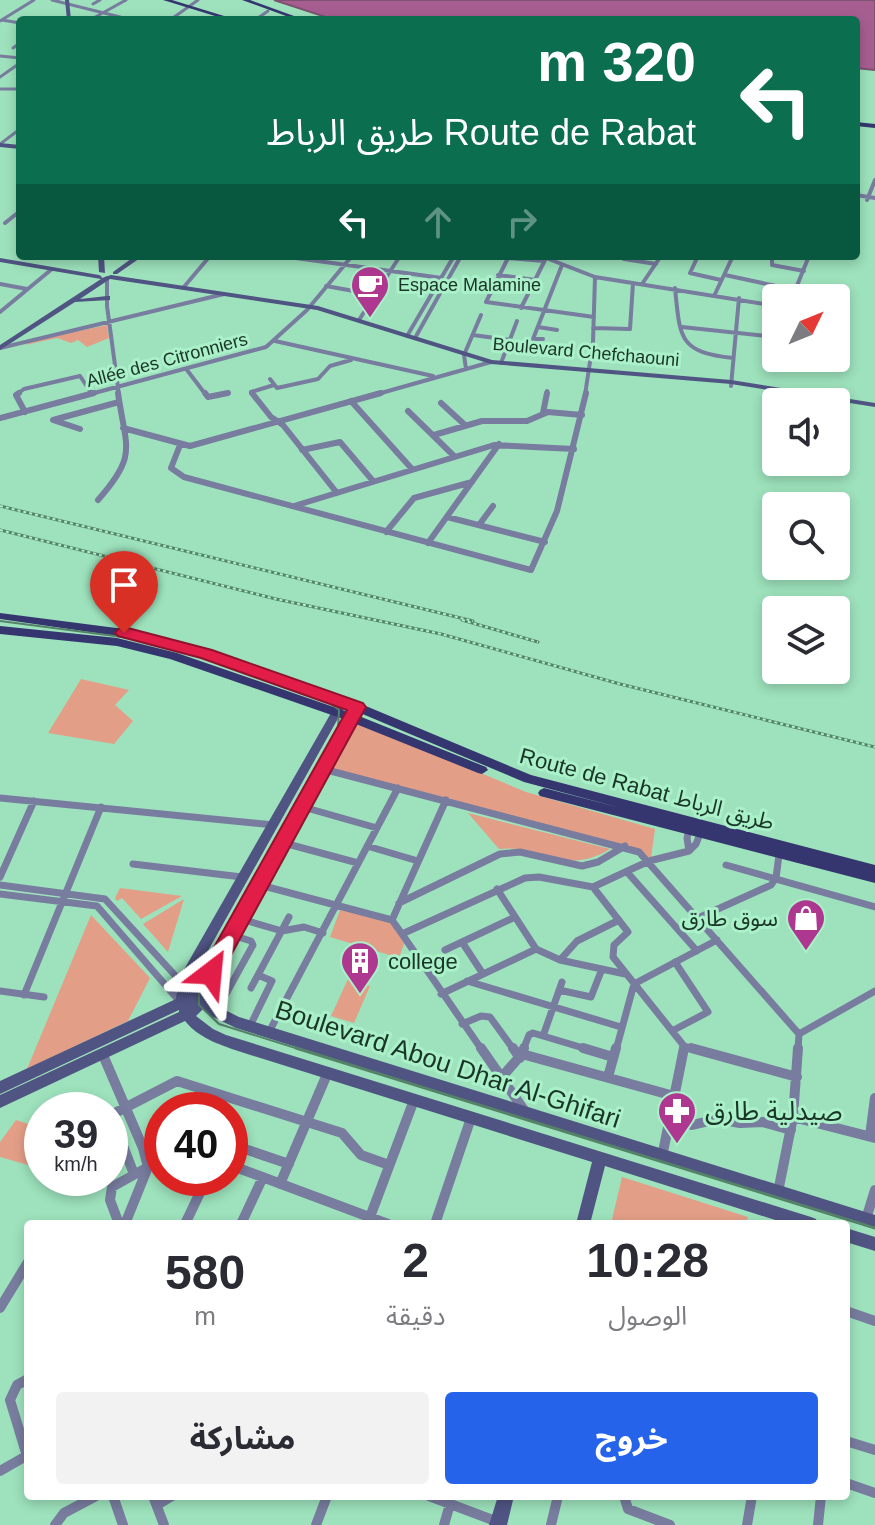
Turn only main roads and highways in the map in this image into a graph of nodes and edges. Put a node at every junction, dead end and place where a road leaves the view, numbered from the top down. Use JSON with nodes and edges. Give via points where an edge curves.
{"nodes":[{"id":1,"x":166,"y":0,"type":"edge"},
{"id":2,"x":245,"y":0,"type":"edge"},
{"id":3,"x":254,"y":0,"type":"edge"},
{"id":4,"x":221,"y":16,"type":"edge"},
{"id":5,"x":291,"y":16,"type":"edge"},
{"id":6,"x":300,"y":16,"type":"edge"},
{"id":7,"x":0,"y":616,"type":"edge"},
{"id":8,"x":0,"y":630,"type":"edge"},
{"id":9,"x":340,"y":707,"type":"junction"},
{"id":10,"x":779,"y":850,"type":"junction"},
{"id":11,"x":875,"y":870,"type":"edge"},
{"id":12,"x":875,"y":878,"type":"edge"}],
"edges":[{"from":1,"to":4,"type":"main road"},
{"from":2,"to":5,"type":"main road"},
{"from":3,"to":6,"type":"main road"},
{"from":7,"to":9,"type":"main road","name":"Route de Rabat طريق الرباط","via":[[150,638]]},
{"from":8,"to":9,"type":"main road","name":"Route de Rabat طريق الرباط","via":[[143,647]]},
{"from":9,"to":10,"type":"main road","name":"Route de Rabat طريق الرباط","via":[[528,788]]},
{"from":10,"to":11,"type":"main road","name":"Route de Rabat طريق الرباط"},
{"from":10,"to":12,"type":"main road","name":"Route de Rabat طريق الرباط"}]}
